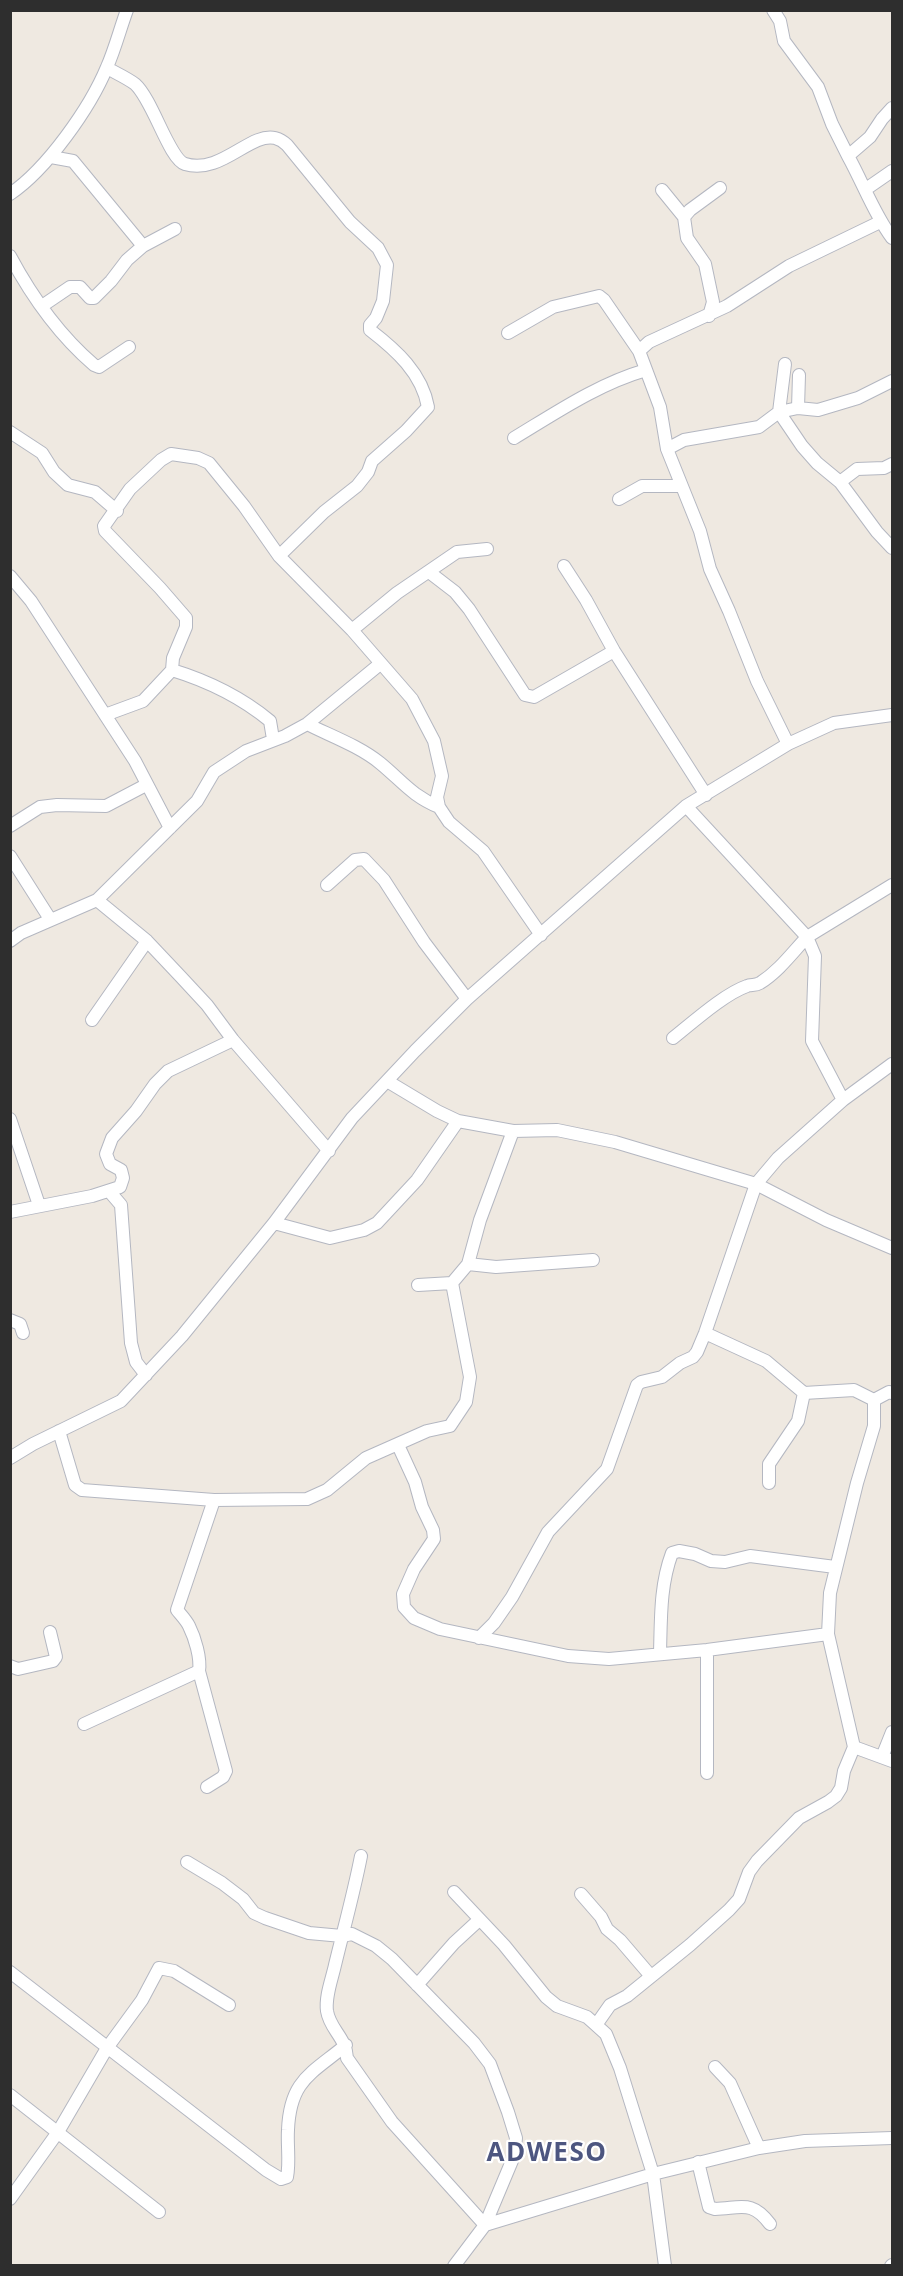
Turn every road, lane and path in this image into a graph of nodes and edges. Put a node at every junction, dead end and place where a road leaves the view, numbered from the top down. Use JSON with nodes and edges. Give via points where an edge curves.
{"nodes":[{"id":1,"x":127,"y":10,"type":"edge"},
{"id":2,"x":773,"y":10,"type":"edge"},
{"id":3,"x":107,"y":68,"type":"junction"},
{"id":4,"x":892,"y":108,"type":"edge"},
{"id":5,"x":849,"y":156,"type":"junction"},
{"id":6,"x":51,"y":157,"type":"junction"},
{"id":7,"x":892,"y":171,"type":"edge"},
{"id":8,"x":720,"y":188,"type":"dead end"},
{"id":9,"x":866,"y":189,"type":"junction"},
{"id":10,"x":662,"y":190,"type":"dead end"},
{"id":11,"x":10,"y":195,"type":"edge"},
{"id":12,"x":684,"y":217,"type":"junction"},
{"id":13,"x":880,"y":222,"type":"junction"},
{"id":14,"x":175,"y":229,"type":"dead end"},
{"id":15,"x":892,"y":238,"type":"edge"},
{"id":16,"x":143,"y":246,"type":"junction"},
{"id":17,"x":10,"y":256,"type":"edge"},
{"id":18,"x":42,"y":306,"type":"junction"},
{"id":19,"x":709,"y":316,"type":"junction"},
{"id":20,"x":508,"y":333,"type":"dead end"},
{"id":21,"x":129,"y":347,"type":"dead end"},
{"id":22,"x":639,"y":351,"type":"junction"},
{"id":23,"x":785,"y":364,"type":"dead end"},
{"id":24,"x":646,"y":370,"type":"junction"},
{"id":25,"x":799,"y":375,"type":"dead end"},
{"id":26,"x":892,"y":381,"type":"edge"},
{"id":27,"x":798,"y":408,"type":"junction"},
{"id":28,"x":779,"y":412,"type":"junction"},
{"id":29,"x":10,"y":432,"type":"edge"},
{"id":30,"x":514,"y":438,"type":"dead end"},
{"id":31,"x":666,"y":449,"type":"junction"},
{"id":32,"x":892,"y":465,"type":"edge"},
{"id":33,"x":840,"y":482,"type":"junction"},
{"id":34,"x":681,"y":486,"type":"junction"},
{"id":35,"x":619,"y":499,"type":"dead end"},
{"id":36,"x":117,"y":511,"type":"junction"},
{"id":37,"x":892,"y":548,"type":"edge"},
{"id":38,"x":487,"y":549,"type":"dead end"},
{"id":39,"x":279,"y":555,"type":"junction"},
{"id":40,"x":564,"y":566,"type":"dead end"},
{"id":41,"x":429,"y":572,"type":"junction"},
{"id":42,"x":10,"y":576,"type":"edge"},
{"id":43,"x":352,"y":630,"type":"junction"},
{"id":44,"x":614,"y":651,"type":"junction"},
{"id":45,"x":380,"y":664,"type":"junction"},
{"id":46,"x":172,"y":670,"type":"junction"},
{"id":47,"x":892,"y":714,"type":"edge"},
{"id":48,"x":105,"y":715,"type":"junction"},
{"id":49,"x":307,"y":724,"type":"junction"},
{"id":50,"x":273,"y":740,"type":"junction"},
{"id":51,"x":788,"y":744,"type":"junction"},
{"id":52,"x":146,"y":785,"type":"junction"},
{"id":53,"x":706,"y":795,"type":"junction"},
{"id":54,"x":686,"y":806,"type":"junction"},
{"id":55,"x":439,"y":807,"type":"junction"},
{"id":56,"x":10,"y":826,"type":"edge"},
{"id":57,"x":170,"y":828,"type":"junction"},
{"id":58,"x":10,"y":856,"type":"edge"},
{"id":59,"x":327,"y":885,"type":"dead end"},
{"id":60,"x":892,"y":885,"type":"edge"},
{"id":61,"x":97,"y":900,"type":"junction"},
{"id":62,"x":50,"y":920,"type":"junction"},
{"id":63,"x":541,"y":935,"type":"junction"},
{"id":64,"x":807,"y":937,"type":"junction"},
{"id":65,"x":10,"y":941,"type":"edge"},
{"id":66,"x":147,"y":942,"type":"junction"},
{"id":67,"x":467,"y":999,"type":"junction"},
{"id":68,"x":92,"y":1020,"type":"dead end"},
{"id":69,"x":673,"y":1038,"type":"dead end"},
{"id":70,"x":233,"y":1040,"type":"junction"},
{"id":71,"x":892,"y":1064,"type":"edge"},
{"id":72,"x":387,"y":1081,"type":"junction"},
{"id":73,"x":843,"y":1100,"type":"junction"},
{"id":74,"x":10,"y":1119,"type":"edge"},
{"id":75,"x":458,"y":1121,"type":"junction"},
{"id":76,"x":513,"y":1131,"type":"junction"},
{"id":77,"x":329,"y":1151,"type":"junction"},
{"id":78,"x":756,"y":1184,"type":"junction"},
{"id":79,"x":109,"y":1191,"type":"junction"},
{"id":80,"x":39,"y":1205,"type":"junction"},
{"id":81,"x":10,"y":1212,"type":"edge"},
{"id":82,"x":274,"y":1223,"type":"junction"},
{"id":83,"x":892,"y":1248,"type":"edge"},
{"id":84,"x":593,"y":1260,"type":"dead end"},
{"id":85,"x":468,"y":1264,"type":"junction"},
{"id":86,"x":452,"y":1283,"type":"junction"},
{"id":87,"x":418,"y":1285,"type":"dead end"},
{"id":88,"x":10,"y":1320,"type":"edge"},
{"id":89,"x":23,"y":1333,"type":"dead end"},
{"id":90,"x":705,"y":1333,"type":"junction"},
{"id":91,"x":146,"y":1375,"type":"junction"},
{"id":92,"x":804,"y":1393,"type":"junction"},
{"id":93,"x":892,"y":1393,"type":"edge"},
{"id":94,"x":874,"y":1400,"type":"junction"},
{"id":95,"x":58,"y":1431,"type":"junction"},
{"id":96,"x":398,"y":1445,"type":"junction"},
{"id":97,"x":10,"y":1458,"type":"edge"},
{"id":98,"x":769,"y":1483,"type":"dead end"},
{"id":99,"x":214,"y":1500,"type":"junction"},
{"id":100,"x":835,"y":1567,"type":"junction"},
{"id":101,"x":50,"y":1632,"type":"dead end"},
{"id":102,"x":828,"y":1634,"type":"junction"},
{"id":103,"x":479,"y":1638,"type":"junction"},
{"id":104,"x":708,"y":1650,"type":"junction"},
{"id":105,"x":660,"y":1653,"type":"junction"},
{"id":106,"x":10,"y":1666,"type":"edge"},
{"id":107,"x":199,"y":1671,"type":"junction"},
{"id":108,"x":84,"y":1724,"type":"dead end"},
{"id":109,"x":892,"y":1732,"type":"edge"},
{"id":110,"x":854,"y":1747,"type":"junction"},
{"id":111,"x":887,"y":1759,"type":"edge"},
{"id":112,"x":707,"y":1773,"type":"dead end"},
{"id":113,"x":207,"y":1787,"type":"dead end"},
{"id":114,"x":362,"y":1856,"type":"dead end"},
{"id":115,"x":187,"y":1862,"type":"dead end"},
{"id":116,"x":453,"y":1892,"type":"dead end"},
{"id":117,"x":581,"y":1894,"type":"dead end"},
{"id":118,"x":479,"y":1920,"type":"junction"},
{"id":119,"x":342,"y":1936,"type":"junction"},
{"id":120,"x":10,"y":1972,"type":"edge"},
{"id":121,"x":650,"y":1976,"type":"junction"},
{"id":122,"x":417,"y":1985,"type":"junction"},
{"id":123,"x":229,"y":2005,"type":"dead end"},
{"id":124,"x":596,"y":2025,"type":"junction"},
{"id":125,"x":346,"y":2045,"type":"junction"},
{"id":126,"x":107,"y":2048,"type":"junction"},
{"id":127,"x":715,"y":2067,"type":"dead end"},
{"id":128,"x":10,"y":2095,"type":"edge"},
{"id":129,"x":58,"y":2132,"type":"junction"},
{"id":130,"x":892,"y":2138,"type":"edge"},
{"id":131,"x":759,"y":2148,"type":"junction"},
{"id":132,"x":698,"y":2162,"type":"junction"},
{"id":133,"x":653,"y":2174,"type":"junction"},
{"id":134,"x":10,"y":2199,"type":"edge"},
{"id":135,"x":159,"y":2212,"type":"dead end"},
{"id":136,"x":770,"y":2224,"type":"dead end"},
{"id":137,"x":485,"y":2225,"type":"junction"},
{"id":138,"x":454,"y":2265,"type":"edge"},
{"id":139,"x":665,"y":2265,"type":"edge"}],
"edges":[{"from":1,"to":3,"type":"street"},
{"from":2,"to":5,"type":"street","via":[[784,41],[818,87]]},
{"from":3,"to":6,"type":"street"},
{"from":3,"to":39,"type":"street","via":[[135,85],[151,106],[179,162],[196,166],[216,163],[264,138],[277,138],[287,145],[350,222],[378,248],[387,265],[383,301],[370,330],[416,374],[428,407],[372,462],[357,486]]},
{"from":4,"to":5,"type":"street"},
{"from":5,"to":9,"type":"street"},
{"from":6,"to":11,"type":"street"},
{"from":6,"to":16,"type":"street","via":[[73,161]]},
{"from":7,"to":9,"type":"street"},
{"from":8,"to":12,"type":"street"},
{"from":9,"to":13,"type":"street"},
{"from":10,"to":12,"type":"street"},
{"from":12,"to":19,"type":"street","via":[[687,238],[705,264],[713,302]]},
{"from":13,"to":15,"type":"street"},
{"from":13,"to":19,"type":"street","via":[[789,266]]},
{"from":14,"to":16,"type":"street"},
{"from":16,"to":18,"type":"street","via":[[94,298],[80,287],[70,287]]},
{"from":17,"to":18,"type":"street"},
{"from":18,"to":21,"type":"street","via":[[65,337],[94,365],[99,367]]},
{"from":19,"to":22,"type":"street","via":[[649,342]]},
{"from":20,"to":22,"type":"street","via":[[553,308],[599,296]]},
{"from":22,"to":24,"type":"street"},
{"from":23,"to":28,"type":"street"},
{"from":24,"to":30,"type":"street","via":[[603,386]]},
{"from":24,"to":31,"type":"street","via":[[660,407]]},
{"from":25,"to":27,"type":"street"},
{"from":26,"to":27,"type":"street","via":[[858,398],[818,410]]},
{"from":27,"to":28,"type":"street"},
{"from":28,"to":31,"type":"street","via":[[759,427],[684,440]]},
{"from":28,"to":33,"type":"street","via":[[802,446]]},
{"from":29,"to":36,"type":"street","via":[[42,453],[68,485],[95,492]]},
{"from":31,"to":34,"type":"street"},
{"from":32,"to":33,"type":"street","via":[[857,469]]},
{"from":33,"to":37,"type":"street"},
{"from":34,"to":35,"type":"street","via":[[642,486]]},
{"from":34,"to":51,"type":"street","via":[[700,531],[710,569]]},
{"from":36,"to":39,"type":"street","via":[[130,489],[161,460],[171,454],[198,458],[209,463],[229,486]]},
{"from":36,"to":46,"type":"street","via":[[104,526],[105,531],[186,618]]},
{"from":38,"to":41,"type":"street","via":[[457,552]]},
{"from":39,"to":43,"type":"street"},
{"from":40,"to":44,"type":"street"},
{"from":41,"to":43,"type":"street"},
{"from":41,"to":44,"type":"street","via":[[469,609],[530,698]]},
{"from":42,"to":48,"type":"street","via":[[31,600]]},
{"from":43,"to":45,"type":"street"},
{"from":44,"to":53,"type":"street"},
{"from":45,"to":49,"type":"street"},
{"from":45,"to":55,"type":"street","via":[[412,699],[434,741],[442,776]]},
{"from":46,"to":48,"type":"street","via":[[143,700]]},
{"from":46,"to":50,"type":"street","via":[[202,679],[254,708],[270,721]]},
{"from":47,"to":51,"type":"street","via":[[834,723]]},
{"from":48,"to":52,"type":"street"},
{"from":49,"to":50,"type":"street"},
{"from":49,"to":55,"type":"street","via":[[358,748],[422,800]]},
{"from":50,"to":57,"type":"street","via":[[246,751],[214,772],[197,801]]},
{"from":51,"to":53,"type":"street"},
{"from":52,"to":56,"type":"street","via":[[106,806],[40,807]]},
{"from":52,"to":57,"type":"street"},
{"from":53,"to":54,"type":"street"},
{"from":54,"to":63,"type":"street"},
{"from":54,"to":64,"type":"street"},
{"from":55,"to":63,"type":"street","via":[[449,822],[483,851]]},
{"from":57,"to":61,"type":"street"},
{"from":58,"to":62,"type":"street"},
{"from":59,"to":67,"type":"street","via":[[356,860],[364,859],[384,880]]},
{"from":60,"to":64,"type":"street"},
{"from":61,"to":62,"type":"street"},
{"from":61,"to":66,"type":"street"},
{"from":62,"to":65,"type":"street"},
{"from":63,"to":67,"type":"street"},
{"from":64,"to":69,"type":"street","via":[[779,969],[757,986],[748,985],[709,1009]]},
{"from":64,"to":73,"type":"street","via":[[815,956],[812,1041]]},
{"from":66,"to":68,"type":"street"},
{"from":66,"to":70,"type":"street","via":[[207,1005]]},
{"from":67,"to":72,"type":"street"},
{"from":70,"to":77,"type":"street"},
{"from":70,"to":79,"type":"street","via":[[168,1071],[155,1084],[112,1138],[106,1154],[123,1178],[120,1187]]},
{"from":71,"to":73,"type":"street"},
{"from":72,"to":75,"type":"street"},
{"from":72,"to":77,"type":"street","via":[[352,1118]]},
{"from":73,"to":78,"type":"street","via":[[778,1158]]},
{"from":74,"to":80,"type":"street"},
{"from":75,"to":76,"type":"street"},
{"from":75,"to":82,"type":"street","via":[[417,1180],[377,1223],[330,1238]]},
{"from":76,"to":78,"type":"street","via":[[557,1130],[580,1135]]},
{"from":76,"to":85,"type":"street"},
{"from":77,"to":82,"type":"street"},
{"from":78,"to":83,"type":"street"},
{"from":78,"to":90,"type":"street"},
{"from":79,"to":80,"type":"street"},
{"from":79,"to":91,"type":"street","via":[[121,1204],[131,1343],[136,1362]]},
{"from":80,"to":81,"type":"street"},
{"from":82,"to":91,"type":"street"},
{"from":84,"to":85,"type":"street","via":[[496,1267]]},
{"from":85,"to":86,"type":"street"},
{"from":86,"to":87,"type":"street"},
{"from":86,"to":96,"type":"street","via":[[470,1377],[466,1402],[450,1425]]},
{"from":88,"to":89,"type":"street","via":[[20,1324]]},
{"from":90,"to":92,"type":"street","via":[[766,1361]]},
{"from":90,"to":103,"type":"street","via":[[693,1357],[662,1377],[637,1385],[607,1469],[548,1532],[512,1597]]},
{"from":91,"to":95,"type":"street","via":[[121,1401]]},
{"from":92,"to":94,"type":"street","via":[[854,1390]]},
{"from":92,"to":98,"type":"street","via":[[798,1421],[769,1464]]},
{"from":93,"to":94,"type":"street"},
{"from":94,"to":100,"type":"street","via":[[874,1426]]},
{"from":95,"to":97,"type":"street"},
{"from":95,"to":99,"type":"street","via":[[75,1485],[82,1490]]},
{"from":96,"to":99,"type":"street","via":[[366,1458],[327,1490],[307,1499]]},
{"from":96,"to":103,"type":"street","via":[[435,1539],[414,1569],[403,1594],[404,1607],[414,1618],[440,1629]]},
{"from":99,"to":107,"type":"street","via":[[177,1610],[189,1625]]},
{"from":100,"to":102,"type":"street"},
{"from":100,"to":105,"type":"street","via":[[750,1556],[711,1561],[695,1554],[672,1553],[661,1599]]},
{"from":101,"to":106,"type":"street","via":[[56,1658],[53,1661],[18,1669]]},
{"from":102,"to":104,"type":"street"},
{"from":102,"to":110,"type":"street"},
{"from":103,"to":105,"type":"street","via":[[568,1656],[609,1659]]},
{"from":104,"to":105,"type":"street"},
{"from":104,"to":112,"type":"street"},
{"from":107,"to":108,"type":"street"},
{"from":107,"to":113,"type":"street","via":[[226,1771]]},
{"from":109,"to":111,"type":"street"},
{"from":110,"to":111,"type":"street"},
{"from":110,"to":121,"type":"street","via":[[836,1796],[799,1818],[779,1837],[749,1872],[740,1899]]},
{"from":114,"to":119,"type":"street"},
{"from":115,"to":119,"type":"street","via":[[222,1883],[254,1913],[309,1933]]},
{"from":116,"to":118,"type":"street"},
{"from":117,"to":121,"type":"street"},
{"from":118,"to":122,"type":"street"},
{"from":118,"to":124,"type":"street","via":[[546,1997]]},
{"from":119,"to":122,"type":"street","via":[[351,1934],[376,1946]]},
{"from":119,"to":125,"type":"street","via":[[327,2012]]},
{"from":120,"to":126,"type":"street"},
{"from":121,"to":124,"type":"street","via":[[610,2005]]},
{"from":122,"to":137,"type":"street","via":[[490,2064],[516,2138],[514,2156]]},
{"from":123,"to":126,"type":"street","via":[[174,1971],[159,1968],[142,2000]]},
{"from":124,"to":133,"type":"street","via":[[606,2034],[620,2068]]},
{"from":125,"to":126,"type":"street","via":[[300,2083],[292,2099],[289,2169],[287,2177],[281,2178]]},
{"from":125,"to":137,"type":"street","via":[[347,2058],[392,2121]]},
{"from":126,"to":129,"type":"street"},
{"from":127,"to":131,"type":"street","via":[[730,2083]]},
{"from":128,"to":129,"type":"street"},
{"from":129,"to":134,"type":"street"},
{"from":129,"to":135,"type":"street"},
{"from":130,"to":131,"type":"street","via":[[805,2141]]},
{"from":131,"to":132,"type":"street"},
{"from":132,"to":133,"type":"street"},
{"from":132,"to":136,"type":"street","via":[[709,2207],[754,2208]]},
{"from":133,"to":137,"type":"street"},
{"from":133,"to":139,"type":"street"},
{"from":137,"to":138,"type":"street"}]}
